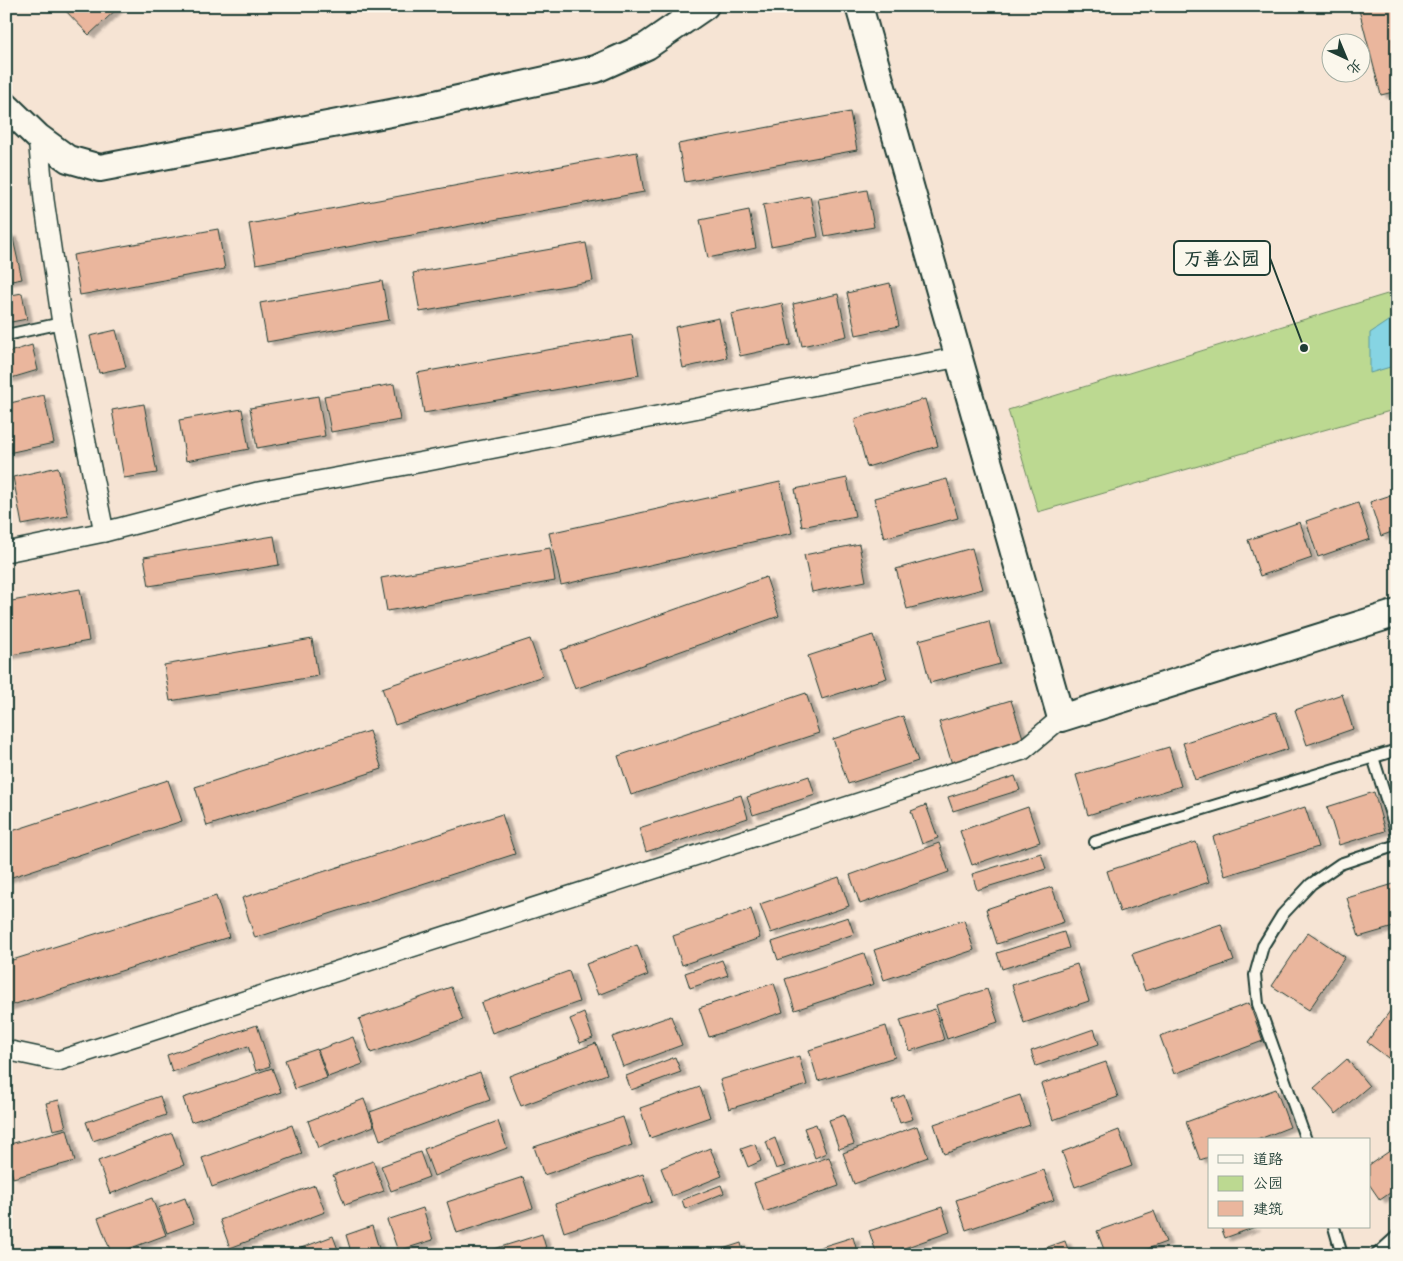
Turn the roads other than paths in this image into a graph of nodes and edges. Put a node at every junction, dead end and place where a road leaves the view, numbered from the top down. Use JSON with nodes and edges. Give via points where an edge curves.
{"nodes":[{"id":1,"x":705,"y":6,"type":"edge"},
{"id":2,"x":859,"y":6,"type":"edge"},
{"id":3,"x":6,"y":106,"type":"edge"},
{"id":4,"x":38,"y":137,"type":"junction"},
{"id":5,"x":62,"y":323,"type":"junction"},
{"id":6,"x":6,"y":335,"type":"edge"},
{"id":7,"x":959,"y":356,"type":"junction"},
{"id":8,"x":104,"y":532,"type":"junction"},
{"id":9,"x":6,"y":552,"type":"edge"},
{"id":10,"x":1397,"y":614,"type":"edge"},
{"id":11,"x":1061,"y":718,"type":"junction"},
{"id":12,"x":1397,"y":750,"type":"edge"},
{"id":13,"x":1373,"y":757,"type":"junction"},
{"id":14,"x":1397,"y":834,"type":"edge"},
{"id":15,"x":1095,"y":842,"type":"dead end"},
{"id":16,"x":1397,"y":845,"type":"edge"},
{"id":17,"x":6,"y":1050,"type":"edge"},
{"id":18,"x":1305,"y":1138,"type":"edge"},
{"id":19,"x":1334,"y":1228,"type":"edge"},
{"id":20,"x":1397,"y":1236,"type":"edge"},
{"id":21,"x":1342,"y":1255,"type":"edge"},
{"id":22,"x":1376,"y":1255,"type":"edge"}],
"edges":[{"from":1,"to":4,"type":"street","via":[[647,46],[596,69],[417,108],[100,168],[68,159]]},
{"from":2,"to":7,"type":"street"},
{"from":3,"to":4,"type":"street"},
{"from":4,"to":5,"type":"street"},
{"from":5,"to":6,"type":"lane"},
{"from":5,"to":8,"type":"street"},
{"from":7,"to":8,"type":"street","via":[[258,492]]},
{"from":7,"to":11,"type":"street"},
{"from":8,"to":9,"type":"street"},
{"from":10,"to":11,"type":"street"},
{"from":11,"to":17,"type":"street","via":[[1023,750],[58,1061]]},
{"from":12,"to":13,"type":"lane"},
{"from":13,"to":14,"type":"lane"},
{"from":13,"to":15,"type":"lane"},
{"from":16,"to":18,"type":"lane","via":[[1340,864],[1311,884],[1282,915],[1263,946],[1255,975],[1258,1004]]},
{"from":19,"to":21,"type":"lane"},
{"from":20,"to":22,"type":"lane"}]}
